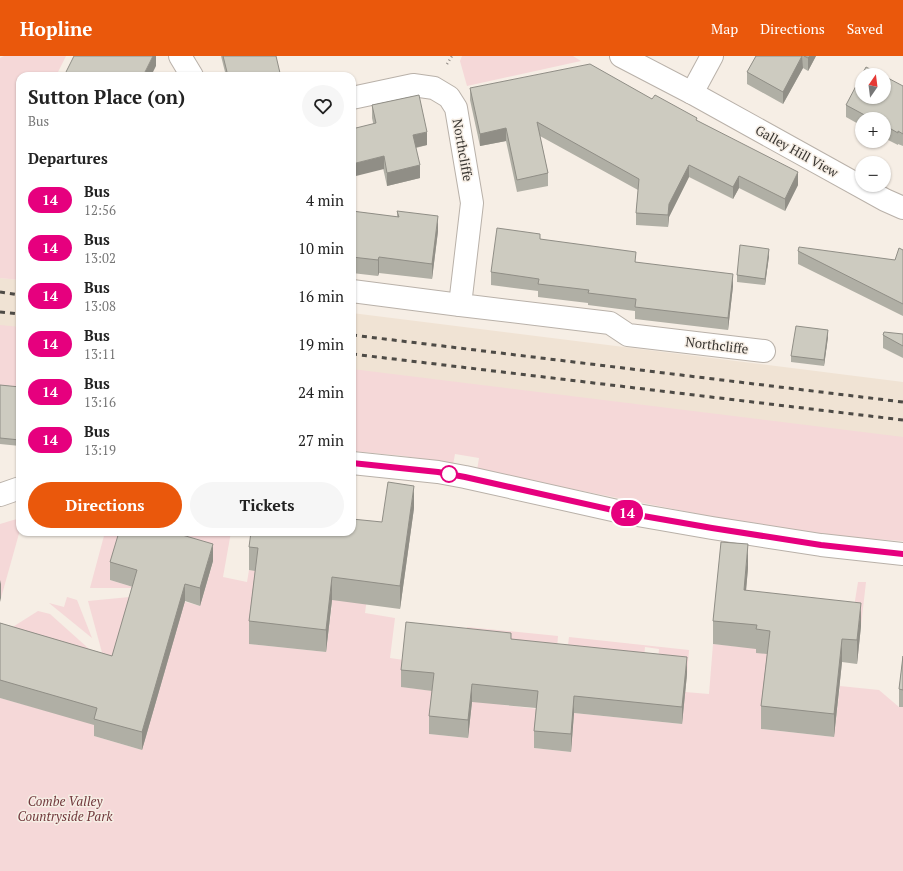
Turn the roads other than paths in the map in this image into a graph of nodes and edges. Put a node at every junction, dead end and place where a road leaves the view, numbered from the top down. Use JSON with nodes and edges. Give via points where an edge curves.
{"nodes":[{"id":1,"x":180,"y":56,"type":"edge"},
{"id":2,"x":621,"y":56,"type":"edge"},
{"id":3,"x":712,"y":56,"type":"edge"},
{"id":4,"x":190,"y":72,"type":"edge"},
{"id":5,"x":692,"y":93,"type":"junction"},
{"id":6,"x":356,"y":97,"type":"edge"},
{"id":7,"x":903,"y":208,"type":"edge"},
{"id":8,"x":356,"y":292,"type":"edge"},
{"id":9,"x":460,"y":305,"type":"junction"},
{"id":10,"x":764,"y":351,"type":"dead end"},
{"id":11,"x":356,"y":463,"type":"edge"},
{"id":12,"x":16,"y":489,"type":"edge"},
{"id":13,"x":0,"y":495,"type":"edge"},
{"id":14,"x":903,"y":554,"type":"edge"}],
"edges":[{"from":1,"to":4,"type":"street"},
{"from":2,"to":5,"type":"street","name":"Galley Hill View"},
{"from":3,"to":5,"type":"street"},
{"from":5,"to":7,"type":"street","name":"Galley Hill View"},
{"from":6,"to":9,"type":"street","name":"Northcliffe","via":[[413,85],[434,88],[449,97],[456,108],[472,203]]},
{"from":8,"to":9,"type":"street","name":"Northcliffe"},
{"from":9,"to":10,"type":"street","name":"Northcliffe","via":[[610,323],[628,335]]},
{"from":11,"to":14,"type":"street","via":[[438,472],[626,513],[712,528],[821,545]]},
{"from":12,"to":13,"type":"street"}]}
